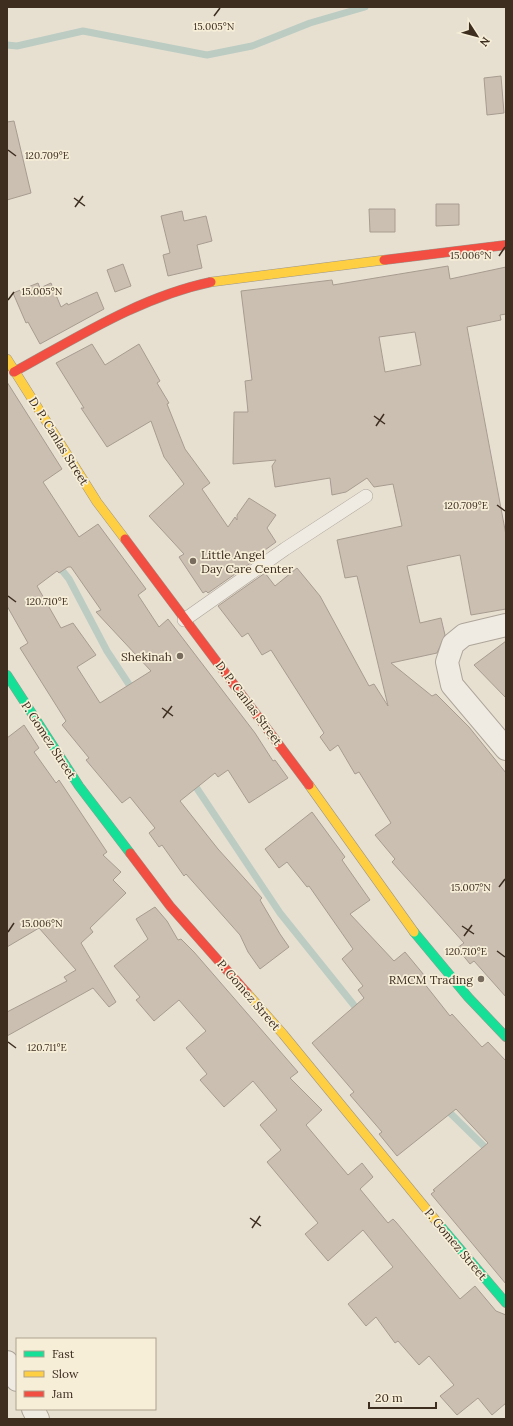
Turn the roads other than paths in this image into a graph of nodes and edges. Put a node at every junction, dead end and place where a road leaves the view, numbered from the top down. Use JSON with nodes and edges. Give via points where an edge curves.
{"nodes":[{"id":1,"x":506,"y":245,"type":"edge"},
{"id":2,"x":7,"y":358,"type":"edge"},
{"id":3,"x":14,"y":372,"type":"junction"},
{"id":4,"x":366,"y":496,"type":"dead end"},
{"id":5,"x":184,"y":620,"type":"junction"},
{"id":6,"x":506,"y":625,"type":"edge"},
{"id":7,"x":7,"y":675,"type":"edge"},
{"id":8,"x":506,"y":749,"type":"edge"},
{"id":9,"x":506,"y":1037,"type":"edge"},
{"id":10,"x":506,"y":1303,"type":"edge"},
{"id":11,"x":7,"y":1362,"type":"edge"},
{"id":12,"x":16,"y":1378,"type":"edge"},
{"id":13,"x":34,"y":1410,"type":"edge"},
{"id":14,"x":38,"y":1419,"type":"edge"}],
"edges":[{"from":1,"to":3,"type":"street","via":[[210,282],[154,298]]},
{"from":2,"to":3,"type":"street","name":"D. P. Canlas Street"},
{"from":3,"to":5,"type":"street","name":"D. P. Canlas Street","via":[[97,502]]},
{"from":4,"to":5,"type":"lane"},
{"from":5,"to":9,"type":"street","name":"D. P. Canlas Street","via":[[272,734],[424,946]]},
{"from":6,"to":8,"type":"street","via":[[464,635],[453,644],[447,662],[452,685]]},
{"from":7,"to":10,"type":"street","name":"P. Gomez Street","via":[[80,786],[170,906],[283,1034],[396,1174]]},
{"from":11,"to":12,"type":"street"},
{"from":13,"to":14,"type":"street"}]}
